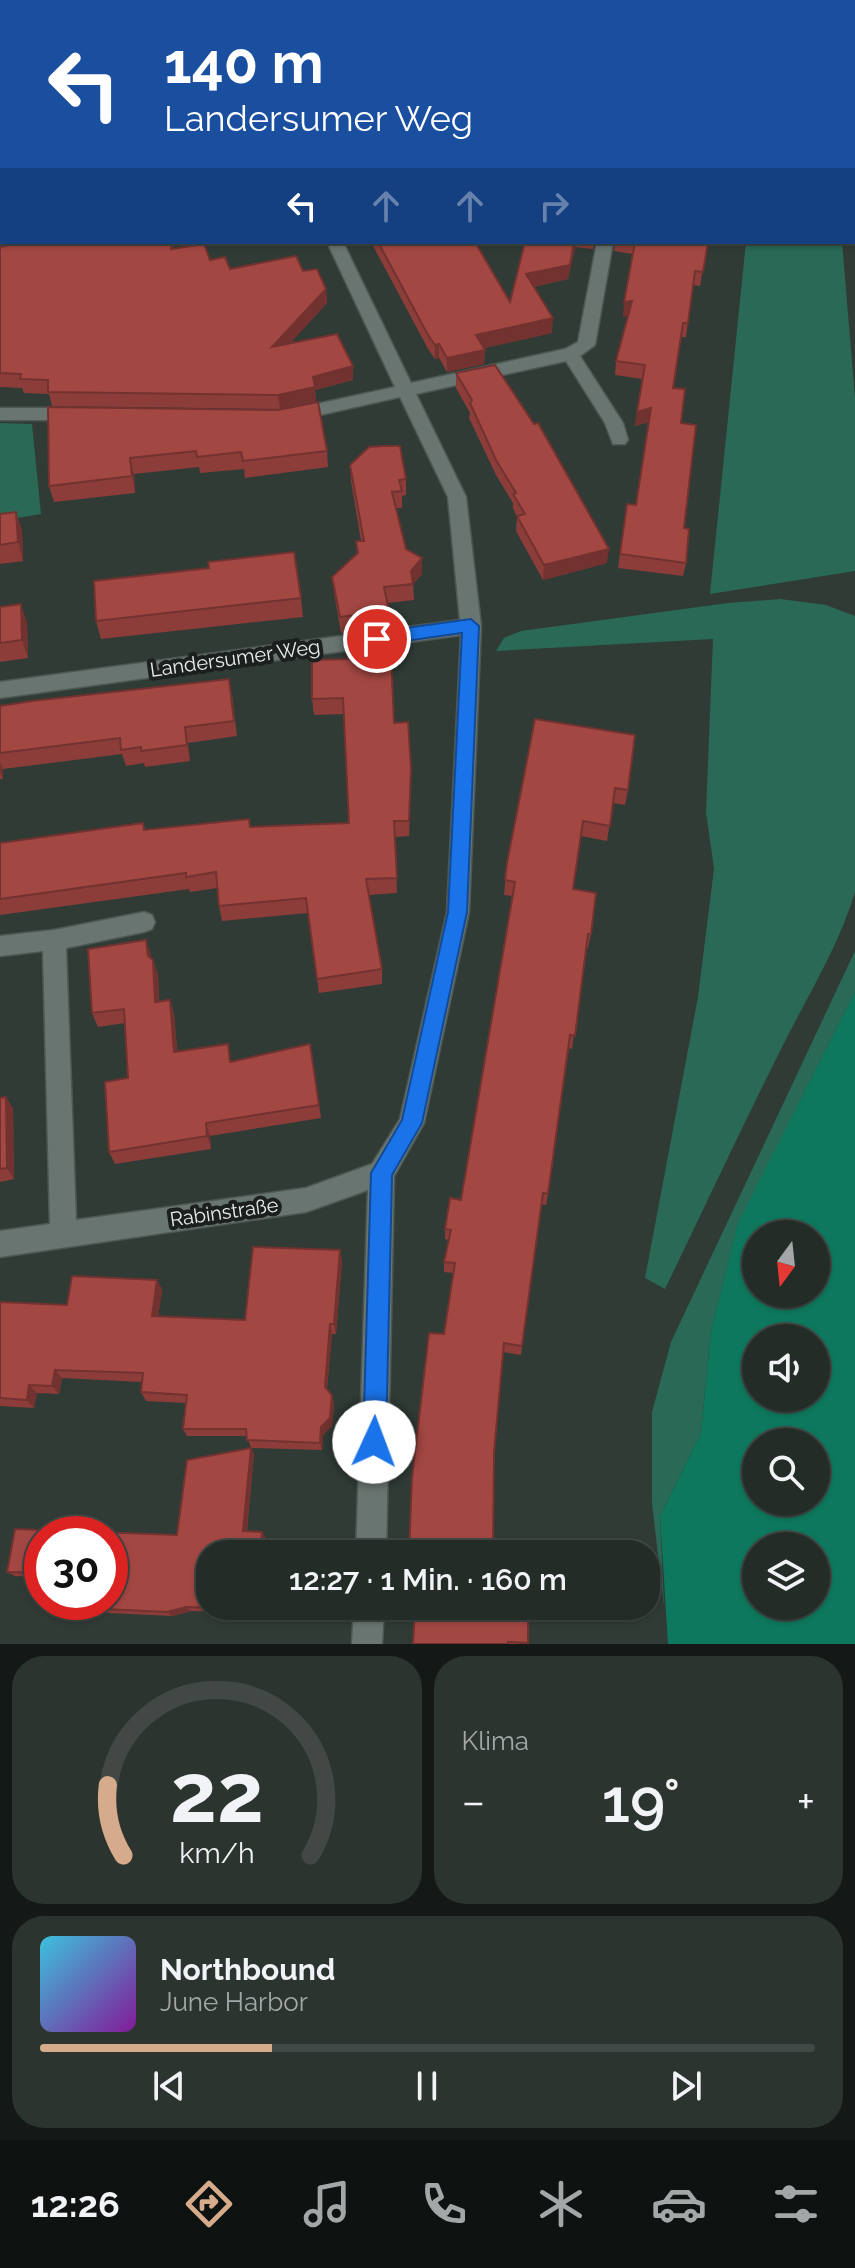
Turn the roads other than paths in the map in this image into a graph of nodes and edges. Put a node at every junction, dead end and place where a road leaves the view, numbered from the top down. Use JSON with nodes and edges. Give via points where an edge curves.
{"nodes":[{"id":1,"x":336,"y":244,"type":"edge"},
{"id":2,"x":605,"y":244,"type":"edge"},
{"id":3,"x":570,"y":354,"type":"junction"},
{"id":4,"x":409,"y":392,"type":"junction"},
{"id":5,"x":0,"y":414,"type":"edge"},
{"id":6,"x":101,"y":414,"type":"edge"},
{"id":7,"x":265,"y":418,"type":"edge"},
{"id":8,"x":619,"y":440,"type":"dead end"},
{"id":9,"x":471,"y":626,"type":"junction"},
{"id":10,"x":0,"y":690,"type":"edge"},
{"id":11,"x":144,"y":922,"type":"dead end"},
{"id":12,"x":54,"y":940,"type":"junction"},
{"id":13,"x":0,"y":946,"type":"edge"},
{"id":14,"x":381,"y":1173,"type":"junction"},
{"id":15,"x":63,"y":1235,"type":"junction"},
{"id":16,"x":0,"y":1244,"type":"edge"},
{"id":17,"x":372,"y":1540,"type":"edge"},
{"id":18,"x":368,"y":1620,"type":"edge"},
{"id":19,"x":367,"y":1644,"type":"edge"}],
"edges":[{"from":1,"to":4,"type":"street"},
{"from":2,"to":3,"type":"street","via":[[586,345]]},
{"from":3,"to":4,"type":"street"},
{"from":3,"to":8,"type":"street","via":[[614,423]]},
{"from":4,"to":7,"type":"street"},
{"from":4,"to":9,"type":"street","via":[[457,497]]},
{"from":5,"to":6,"type":"street"},
{"from":9,"to":10,"type":"street","name":"Landersumer Weg"},
{"from":9,"to":14,"type":"street","via":[[458,912],[412,1123]]},
{"from":11,"to":12,"type":"street"},
{"from":12,"to":13,"type":"street"},
{"from":12,"to":15,"type":"street"},
{"from":14,"to":15,"type":"street","name":"Rabinstraße","via":[[306,1200]]},
{"from":14,"to":17,"type":"street"},
{"from":15,"to":16,"type":"street","name":"Rabinstraße"},
{"from":18,"to":19,"type":"street"}]}
